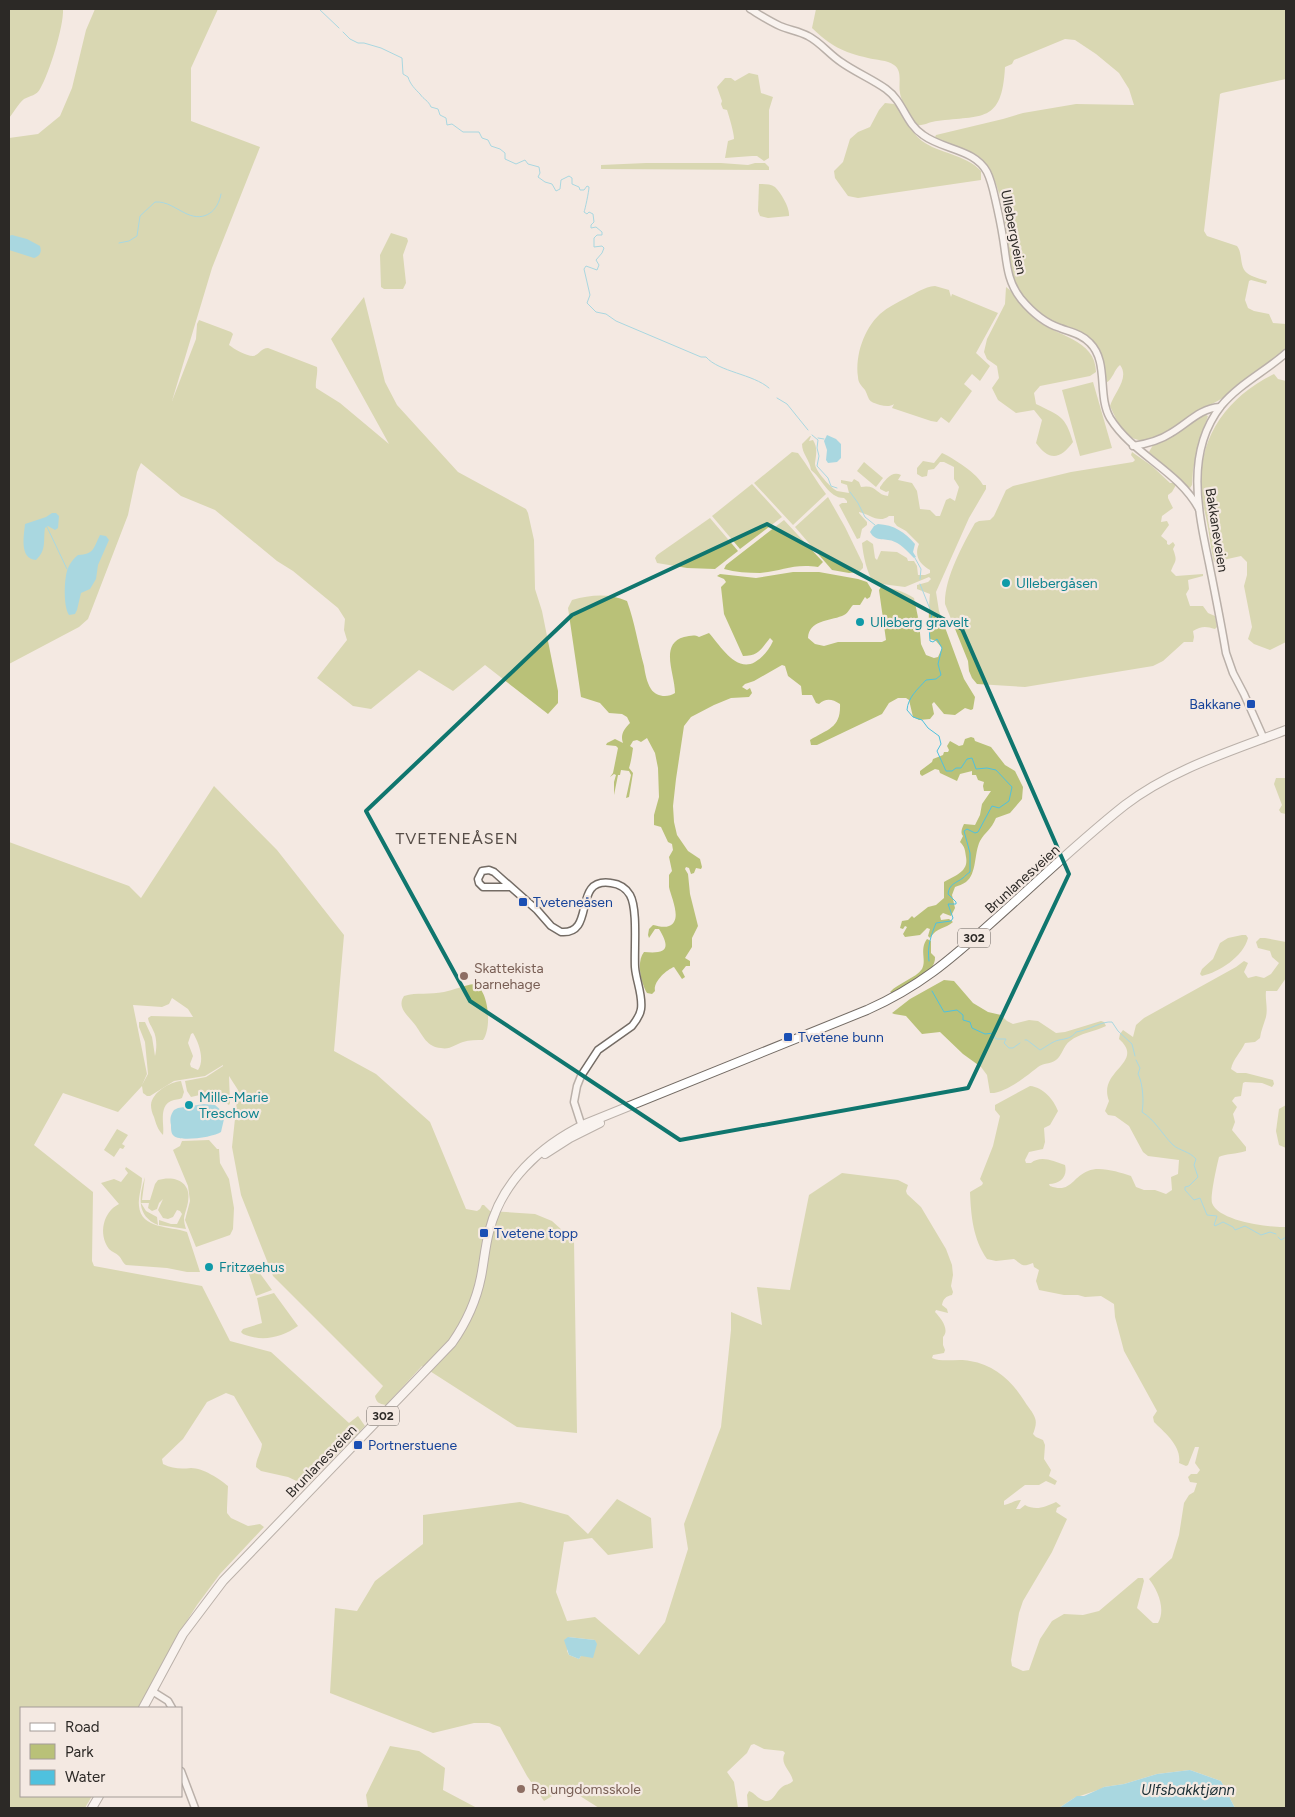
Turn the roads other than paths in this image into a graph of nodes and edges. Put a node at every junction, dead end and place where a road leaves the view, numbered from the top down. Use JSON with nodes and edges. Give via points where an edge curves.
{"nodes":[{"id":1,"x":750,"y":9,"type":"edge"},
{"id":2,"x":1286,"y":353,"type":"edge"},
{"id":3,"x":1220,"y":407,"type":"junction"},
{"id":4,"x":1133,"y":446,"type":"junction"},
{"id":5,"x":1199,"y":509,"type":"junction"},
{"id":6,"x":1286,"y":730,"type":"edge"},
{"id":7,"x":1264,"y":739,"type":"junction"},
{"id":8,"x":510,"y":887,"type":"junction"},
{"id":9,"x":583,"y":1128,"type":"junction"},
{"id":10,"x":154,"y":1692,"type":"junction"},
{"id":11,"x":144,"y":1707,"type":"edge"},
{"id":12,"x":148,"y":1707,"type":"edge"},
{"id":13,"x":171,"y":1707,"type":"edge"},
{"id":14,"x":182,"y":1774,"type":"edge"},
{"id":15,"x":98,"y":1797,"type":"edge"},
{"id":16,"x":92,"y":1808,"type":"edge"},
{"id":17,"x":195,"y":1808,"type":"edge"}],
"edges":[{"from":1,"to":4,"type":"street","name":"Ullebergveien","via":[[815,40],[842,63],[893,95],[912,125],[922,134],[981,164],[991,181],[1006,267],[1013,287],[1040,318],[1081,336],[1093,346],[1100,360],[1107,411]]},
{"from":2,"to":3,"type":"street","name":"Bakkaneveien"},
{"from":3,"to":4,"type":"street","via":[[1199,414],[1159,440]]},
{"from":3,"to":5,"type":"street","name":"Bakkaneveien","via":[[1206,430],[1199,453]]},
{"from":4,"to":5,"type":"street","name":"Ullebergveien","via":[[1180,484]]},
{"from":5,"to":7,"type":"street","name":"Bakkaneveien","via":[[1226,653]]},
{"from":6,"to":7,"type":"main road","name":"Brunlanesveien","number":"302"},
{"from":7,"to":9,"type":"main road","name":"Brunlanesveien","number":"302","via":[[1181,772],[1140,795],[1102,824],[936,971],[902,993]]},
{"from":8,"to":8,"type":"street","via":[[490,870],[482,871],[478,879],[483,887]]},
{"from":8,"to":9,"type":"street","via":[[561,932],[573,930],[580,924],[586,896],[596,886],[616,884],[625,889],[632,899],[635,969],[641,1009],[637,1021],[598,1050],[581,1076],[574,1102]]},
{"from":9,"to":10,"type":"main road","name":"Brunlanesveien","number":"302","via":[[550,1150],[512,1184],[498,1205],[476,1299],[452,1343],[231,1572],[198,1615]]},
{"from":10,"to":11,"type":"main road","name":"Brunlanesveien","number":"302"},
{"from":10,"to":12,"type":"main road","name":"Brunlanesveien","number":"302"},
{"from":10,"to":13,"type":"street"},
{"from":14,"to":17,"type":"street"},
{"from":15,"to":16,"type":"main road"}]}
